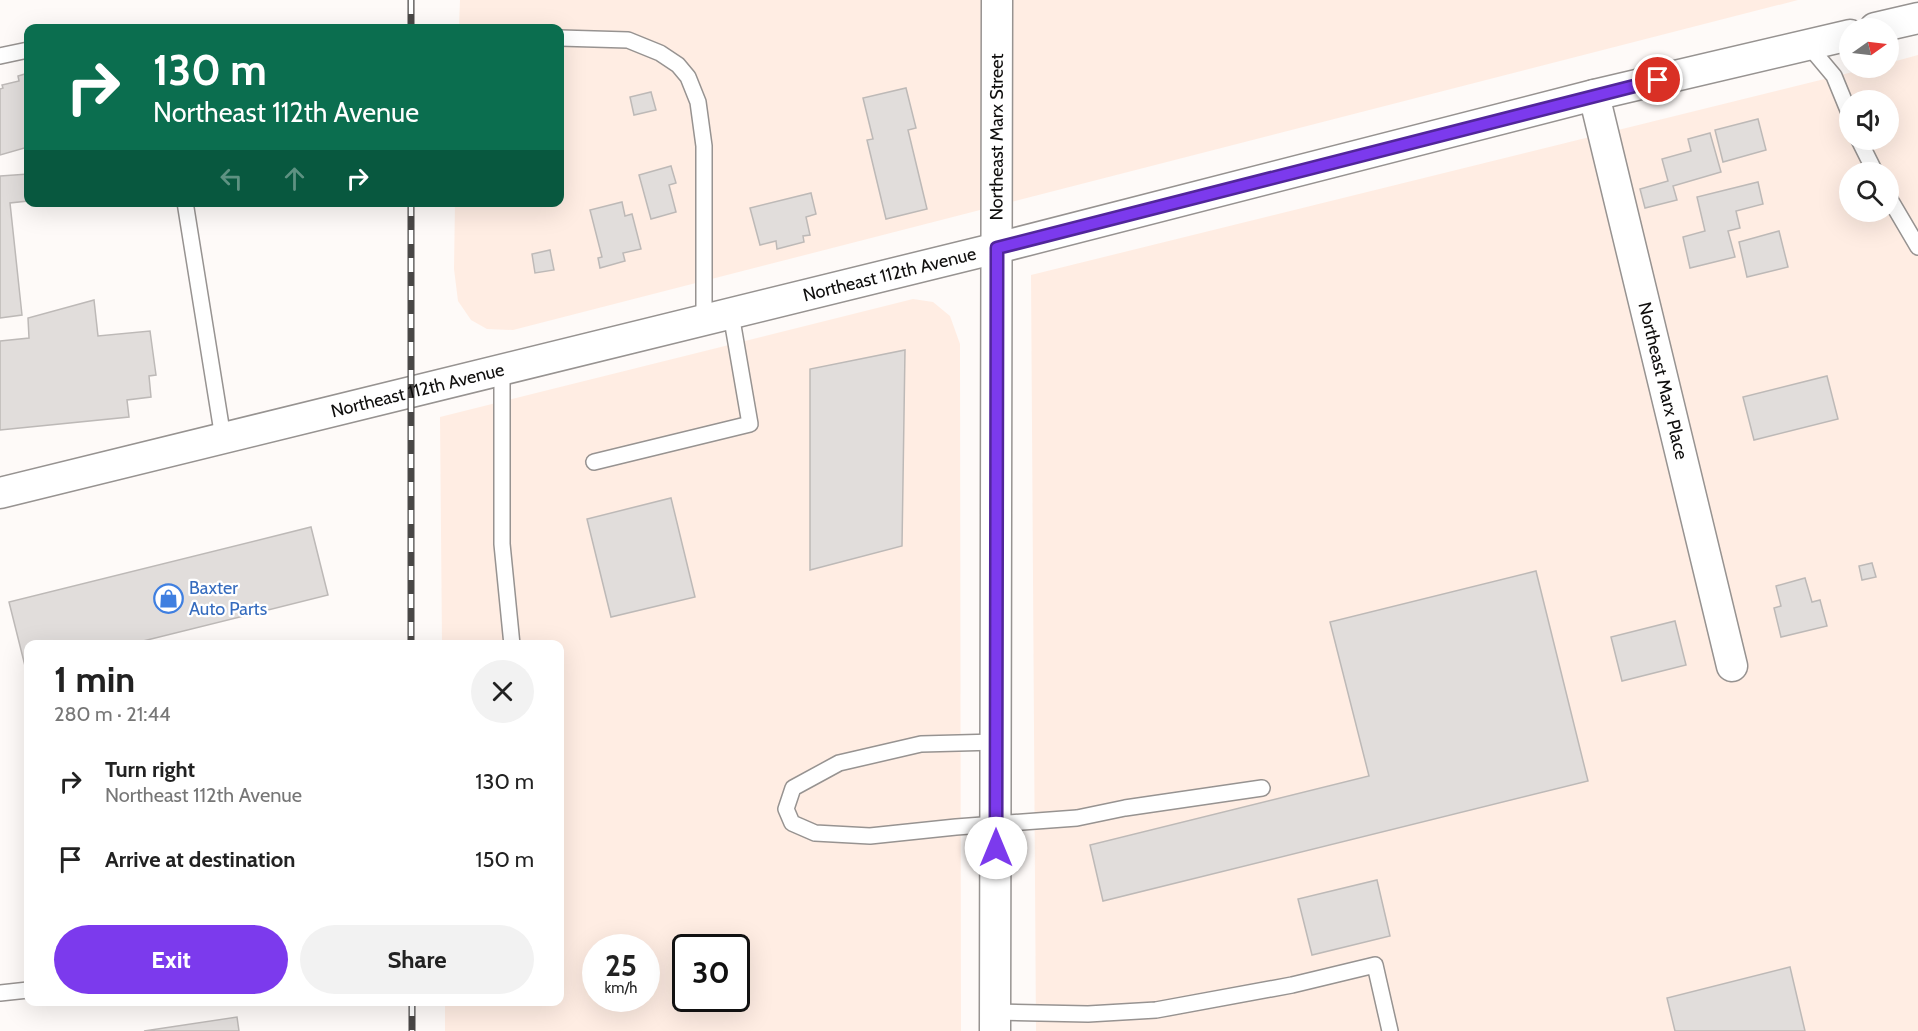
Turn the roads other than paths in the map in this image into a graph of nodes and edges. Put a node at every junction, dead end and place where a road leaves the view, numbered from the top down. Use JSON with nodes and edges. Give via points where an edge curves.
{"nodes":[{"id":1,"x":997,"y":0,"type":"edge"},
{"id":2,"x":1918,"y":18,"type":"edge"},
{"id":3,"x":1899,"y":22,"type":"edge"},
{"id":4,"x":564,"y":38,"type":"edge"},
{"id":5,"x":1839,"y":38,"type":"edge"},
{"id":6,"x":1808,"y":45,"type":"junction"},
{"id":7,"x":24,"y":51,"type":"edge"},
{"id":8,"x":0,"y":56,"type":"edge"},
{"id":9,"x":1840,"y":90,"type":"edge"},
{"id":10,"x":1594,"y":95,"type":"junction"},
{"id":11,"x":186,"y":207,"type":"edge"},
{"id":12,"x":1899,"y":215,"type":"edge"},
{"id":13,"x":1918,"y":247,"type":"edge"},
{"id":14,"x":997,"y":248,"type":"junction"},
{"id":15,"x":718,"y":317,"type":"junction"},
{"id":16,"x":502,"y":370,"type":"junction"},
{"id":17,"x":223,"y":438,"type":"junction"},
{"id":18,"x":594,"y":462,"type":"dead end"},
{"id":19,"x":0,"y":493,"type":"edge"},
{"id":20,"x":512,"y":640,"type":"edge"},
{"id":21,"x":1732,"y":666,"type":"dead end"},
{"id":22,"x":996,"y":742,"type":"junction"},
{"id":23,"x":1262,"y":788,"type":"dead end"},
{"id":24,"x":996,"y":825,"type":"junction"},
{"id":25,"x":24,"y":990,"type":"edge"},
{"id":26,"x":0,"y":993,"type":"edge"},
{"id":27,"x":995,"y":1021,"type":"edge"},
{"id":28,"x":1390,"y":1031,"type":"edge"}],
"edges":[{"from":1,"to":14,"type":"street","name":"Northeast Marx Street"},
{"from":2,"to":3,"type":"street"},
{"from":4,"to":15,"type":"lane","via":[[641,44],[678,65],[695,89],[705,146]]},
{"from":5,"to":6,"type":"street","name":"Northeast 112th Avenue"},
{"from":6,"to":9,"type":"lane","via":[[1834,76]]},
{"from":6,"to":10,"type":"street","name":"Northeast 112th Avenue"},
{"from":7,"to":8,"type":"lane"},
{"from":10,"to":14,"type":"street","name":"Northeast 112th Avenue"},
{"from":10,"to":21,"type":"street","name":"Northeast Marx Place"},
{"from":11,"to":17,"type":"lane"},
{"from":12,"to":13,"type":"lane"},
{"from":14,"to":15,"type":"street","name":"Northeast 112th Avenue"},
{"from":14,"to":22,"type":"street","name":"Northeast Marx Street"},
{"from":15,"to":16,"type":"street","name":"Northeast 112th Avenue"},
{"from":15,"to":18,"type":"lane","via":[[750,424]]},
{"from":16,"to":17,"type":"street","name":"Northeast 112th Avenue"},
{"from":16,"to":20,"type":"lane","via":[[502,544]]},
{"from":17,"to":19,"type":"street","name":"Northeast 112th Avenue"},
{"from":22,"to":24,"type":"street","name":"Northeast Marx Street"},
{"from":22,"to":24,"type":"lane","via":[[921,744],[839,762],[793,788],[786,809],[792,823],[815,833],[870,836]]},
{"from":23,"to":24,"type":"lane","via":[[1077,818]]},
{"from":24,"to":27,"type":"street","name":"Northeast Marx Street"},
{"from":25,"to":26,"type":"lane"},
{"from":27,"to":28,"type":"lane","via":[[1156,1010],[1375,965]]}]}
